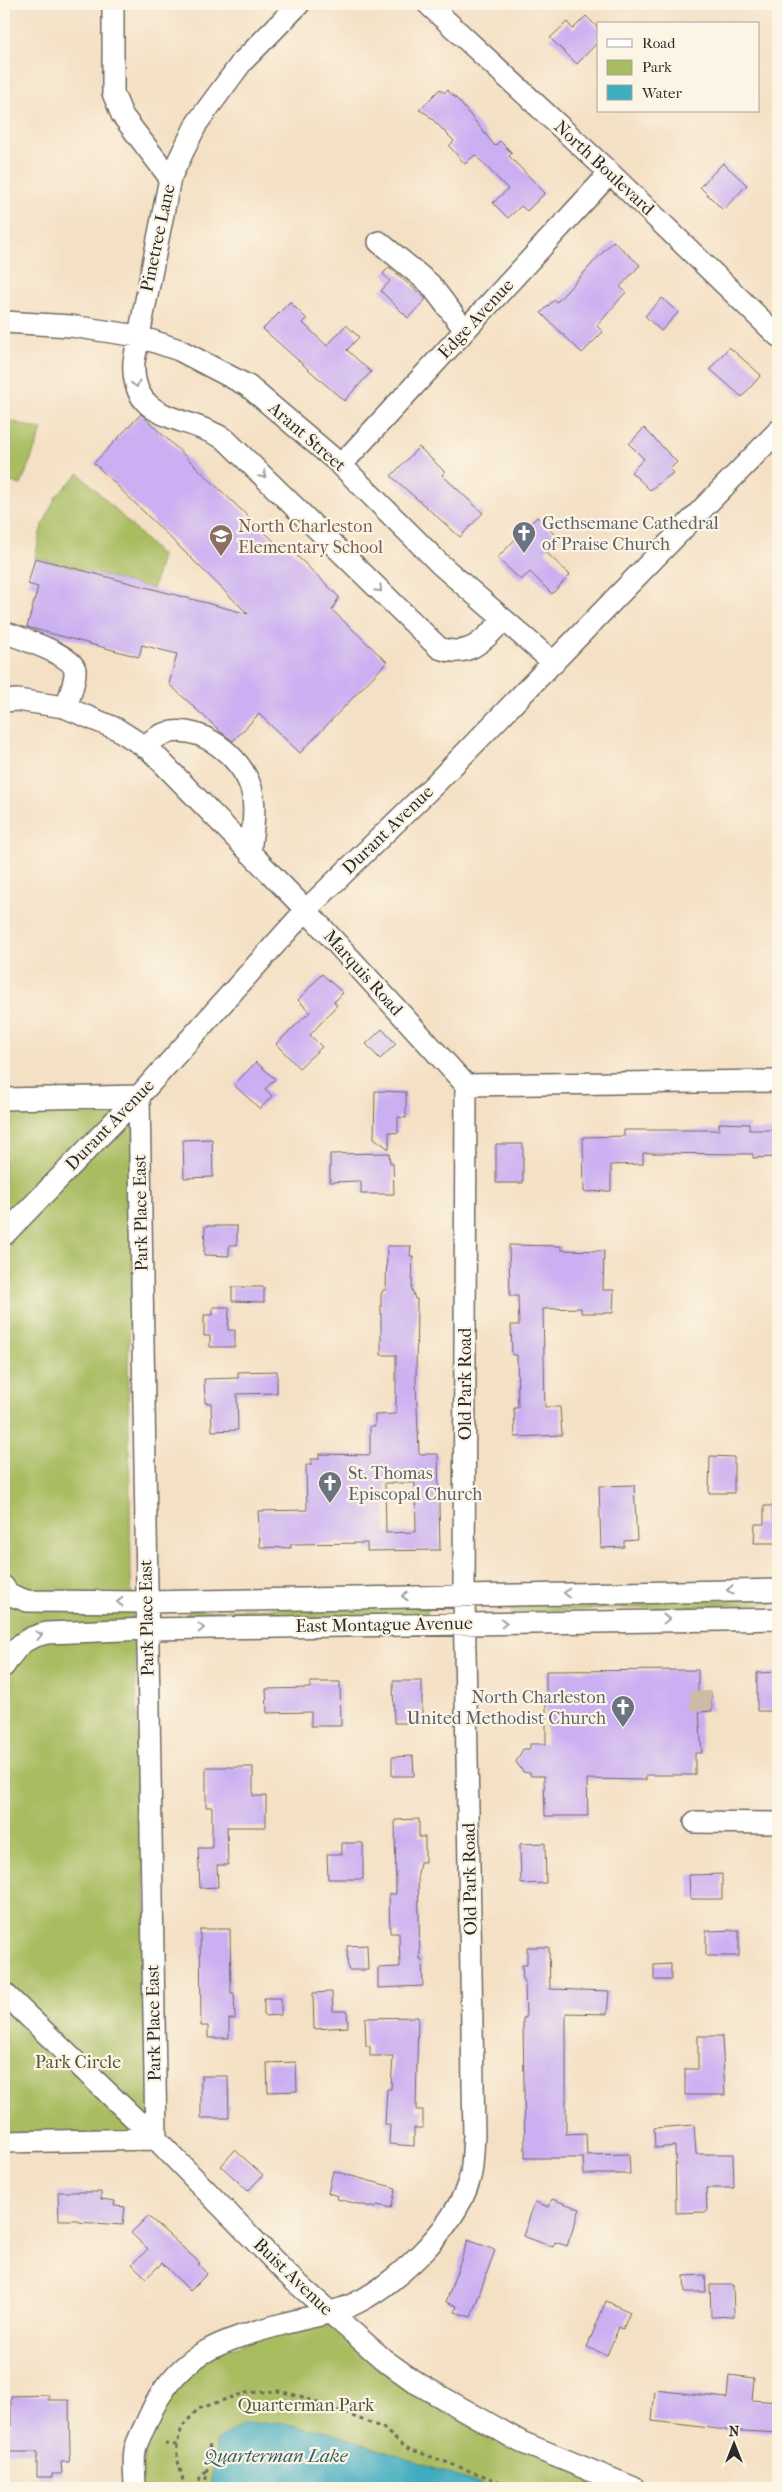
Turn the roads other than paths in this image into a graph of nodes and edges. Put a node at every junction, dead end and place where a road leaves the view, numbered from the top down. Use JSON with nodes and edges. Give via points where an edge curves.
{"nodes":[{"id":1,"x":113,"y":4,"type":"edge"},
{"id":2,"x":300,"y":4,"type":"edge"},
{"id":3,"x":428,"y":4,"type":"edge"},
{"id":4,"x":610,"y":173,"type":"junction"},
{"id":5,"x":170,"y":178,"type":"junction"},
{"id":6,"x":379,"y":242,"type":"dead end"},
{"id":7,"x":4,"y":322,"type":"edge"},
{"id":8,"x":465,"y":330,"type":"junction"},
{"id":9,"x":138,"y":336,"type":"junction"},
{"id":10,"x":778,"y":336,"type":"edge"},
{"id":11,"x":778,"y":431,"type":"edge"},
{"id":12,"x":341,"y":465,"type":"junction"},
{"id":13,"x":503,"y":620,"type":"junction"},
{"id":14,"x":4,"y":632,"type":"edge"},
{"id":15,"x":554,"y":663,"type":"junction"},
{"id":16,"x":4,"y":701,"type":"edge"},
{"id":17,"x":66,"y":708,"type":"junction"},
{"id":18,"x":144,"y":747,"type":"junction"},
{"id":19,"x":250,"y":853,"type":"junction"},
{"id":20,"x":306,"y":910,"type":"junction"},
{"id":21,"x":778,"y":1081,"type":"edge"},
{"id":22,"x":466,"y":1086,"type":"junction"},
{"id":23,"x":139,"y":1096,"type":"junction"},
{"id":24,"x":4,"y":1099,"type":"edge"},
{"id":25,"x":4,"y":1235,"type":"edge"},
{"id":26,"x":4,"y":1587,"type":"edge"},
{"id":27,"x":778,"y":1590,"type":"edge"},
{"id":28,"x":464,"y":1595,"type":"junction"},
{"id":29,"x":147,"y":1602,"type":"junction"},
{"id":30,"x":778,"y":1618,"type":"edge"},
{"id":31,"x":465,"y":1624,"type":"junction"},
{"id":32,"x":148,"y":1629,"type":"junction"},
{"id":33,"x":4,"y":1666,"type":"edge"},
{"id":34,"x":695,"y":1822,"type":"dead end"},
{"id":35,"x":778,"y":1823,"type":"edge"},
{"id":36,"x":4,"y":1993,"type":"edge"},
{"id":37,"x":156,"y":2139,"type":"junction"},
{"id":38,"x":4,"y":2142,"type":"edge"},
{"id":39,"x":329,"y":2312,"type":"junction"},
{"id":40,"x":135,"y":2488,"type":"edge"},
{"id":41,"x":634,"y":2488,"type":"edge"}],
"edges":[{"from":1,"to":5,"type":"street","via":[[113,93],[122,115]]},
{"from":2,"to":5,"type":"street","name":"Pinetree Lane","via":[[242,62],[198,123]]},
{"from":3,"to":4,"type":"street","name":"North Boulevard"},
{"from":4,"to":8,"type":"street","name":"Edge Avenue"},
{"from":4,"to":10,"type":"street","name":"North Boulevard"},
{"from":5,"to":9,"type":"street","name":"Pinetree Lane"},
{"from":6,"to":8,"type":"street","via":[[430,284]]},
{"from":7,"to":9,"type":"street","name":"Arant Street","via":[[71,326]]},
{"from":8,"to":12,"type":"street","name":"Edge Avenue"},
{"from":9,"to":12,"type":"street","name":"Arant Street","via":[[179,350],[248,386]]},
{"from":9,"to":13,"type":"street","name":"Pinetree Lane","one_way":true,"via":[[133,370],[136,387],[146,404],[161,415],[204,428],[226,440],[439,648],[458,652],[471,649]]},
{"from":11,"to":15,"type":"street","name":"Durant Avenue"},
{"from":12,"to":13,"type":"street","name":"Arant Street","via":[[440,565]]},
{"from":13,"to":15,"type":"street","name":"Arant Street"},
{"from":14,"to":17,"type":"street","via":[[73,663],[75,670]]},
{"from":15,"to":20,"type":"street","name":"Durant Avenue"},
{"from":16,"to":17,"type":"street","name":"Marquis Road"},
{"from":17,"to":18,"type":"street","name":"Marquis Road","via":[[117,729]]},
{"from":18,"to":19,"type":"street","name":"Marquis Road"},
{"from":18,"to":19,"type":"street","via":[[159,735],[181,731],[207,739],[237,763],[251,789],[253,823]]},
{"from":19,"to":20,"type":"street","name":"Marquis Road"},
{"from":20,"to":22,"type":"street","name":"Marquis Road"},
{"from":20,"to":23,"type":"street","name":"Durant Avenue"},
{"from":21,"to":22,"type":"street"},
{"from":22,"to":28,"type":"street","name":"Old Park Road"},
{"from":23,"to":24,"type":"street"},
{"from":23,"to":25,"type":"street","name":"Durant Avenue"},
{"from":23,"to":29,"type":"street","name":"Park Place East"},
{"from":29,"to":26,"type":"street","name":"East Montague Avenue","one_way":true,"via":[[27,1601],[8,1594]]},
{"from":27,"to":28,"type":"street","name":"East Montague Avenue","one_way":true},
{"from":28,"to":29,"type":"street","name":"East Montague Avenue","one_way":true},
{"from":28,"to":31,"type":"street","name":"Old Park Road"},
{"from":29,"to":32,"type":"street","name":"Park Place East"},
{"from":31,"to":30,"type":"street","name":"East Montague Avenue","one_way":true},
{"from":32,"to":31,"type":"street","name":"East Montague Avenue","one_way":true},
{"from":31,"to":39,"type":"street","name":"Old Park Road","via":[[474,2136],[470,2175],[451,2216],[402,2272],[355,2304]]},
{"from":33,"to":32,"type":"street","name":"East Montague Avenue","one_way":true,"via":[[21,1643],[32,1636]]},
{"from":32,"to":37,"type":"street","name":"Park Place East"},
{"from":34,"to":35,"type":"street"},
{"from":36,"to":37,"type":"street","name":"Buist Avenue"},
{"from":37,"to":38,"type":"street"},
{"from":37,"to":39,"type":"street","name":"Buist Avenue","via":[[291,2278]]},
{"from":39,"to":40,"type":"street","name":"Old Park Road","via":[[235,2337],[176,2372],[156,2401],[135,2450]]},
{"from":39,"to":41,"type":"street","name":"Buist Avenue","via":[[415,2382],[521,2442]]}]}
